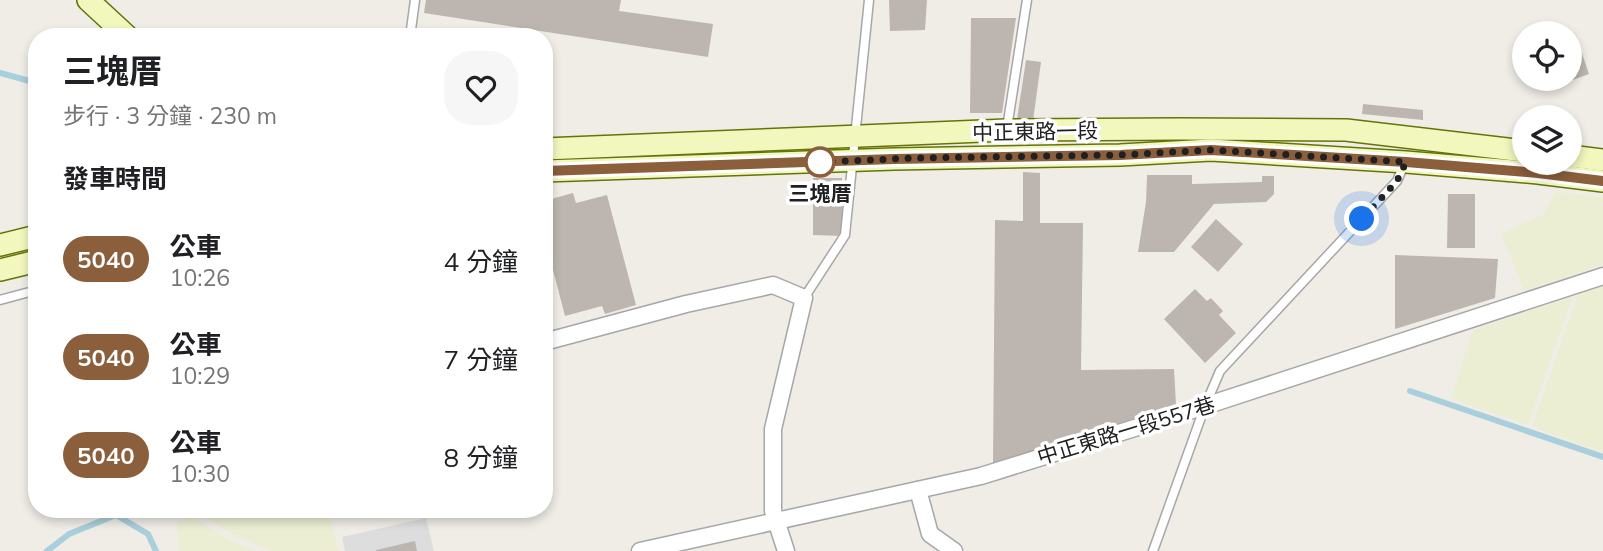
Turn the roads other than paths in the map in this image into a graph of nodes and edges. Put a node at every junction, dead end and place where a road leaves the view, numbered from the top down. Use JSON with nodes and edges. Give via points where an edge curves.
{"nodes":[{"id":1,"x":88,"y":0,"type":"edge"},
{"id":2,"x":415,"y":0,"type":"edge"},
{"id":3,"x":869,"y":0,"type":"edge"},
{"id":4,"x":1027,"y":0,"type":"edge"},
{"id":5,"x":118,"y":28,"type":"edge"},
{"id":6,"x":411,"y":28,"type":"edge"},
{"id":7,"x":1007,"y":130,"type":"junction"},
{"id":8,"x":854,"y":136,"type":"junction"},
{"id":9,"x":553,"y":149,"type":"edge"},
{"id":10,"x":1512,"y":150,"type":"edge"},
{"id":11,"x":1582,"y":157,"type":"edge"},
{"id":12,"x":1603,"y":160,"type":"edge"},
{"id":13,"x":852,"y":161,"type":"junction"},
{"id":14,"x":1406,"y":162,"type":"junction"},
{"id":15,"x":553,"y":171,"type":"edge"},
{"id":16,"x":1603,"y":181,"type":"edge"},
{"id":17,"x":28,"y":238,"type":"edge"},
{"id":18,"x":0,"y":245,"type":"edge"},
{"id":19,"x":28,"y":263,"type":"edge"},
{"id":20,"x":0,"y":270,"type":"edge"},
{"id":21,"x":1603,"y":276,"type":"edge"},
{"id":22,"x":28,"y":292,"type":"edge"},
{"id":23,"x":804,"y":298,"type":"junction"},
{"id":24,"x":0,"y":300,"type":"edge"},
{"id":25,"x":553,"y":339,"type":"edge"},
{"id":26,"x":1205,"y":406,"type":"junction"},
{"id":27,"x":918,"y":490,"type":"junction"},
{"id":28,"x":777,"y":521,"type":"junction"},
{"id":29,"x":640,"y":551,"type":"edge"},
{"id":30,"x":786,"y":551,"type":"edge"},
{"id":31,"x":954,"y":551,"type":"edge"},
{"id":32,"x":1153,"y":551,"type":"edge"}],
"edges":[{"from":1,"to":5,"type":"main road"},
{"from":2,"to":6,"type":"lane"},
{"from":3,"to":8,"type":"lane"},
{"from":4,"to":7,"type":"lane"},
{"from":7,"to":8,"type":"main road","name":"中正東路一段"},
{"from":7,"to":10,"type":"main road","name":"中正東路一段","via":[[1346,130]]},
{"from":8,"to":9,"type":"main road","name":"中正東路一段"},
{"from":8,"to":13,"type":"lane"},
{"from":11,"to":12,"type":"main road"},
{"from":13,"to":14,"type":"main road","name":"中正東路一段","via":[[1211,150]]},
{"from":13,"to":15,"type":"main road","name":"中正東路一段"},
{"from":13,"to":23,"type":"lane","via":[[845,236]]},
{"from":14,"to":16,"type":"main road","name":"中正東路一段"},
{"from":14,"to":26,"type":"lane","via":[[1397,181],[1220,371]]},
{"from":17,"to":18,"type":"main road"},
{"from":19,"to":20,"type":"main road"},
{"from":21,"to":26,"type":"street","name":"中正東路一段557巷"},
{"from":22,"to":24,"type":"lane"},
{"from":23,"to":25,"type":"street","via":[[773,285]]},
{"from":23,"to":28,"type":"street","via":[[773,429],[773,510]]},
{"from":26,"to":27,"type":"street","name":"中正東路一段557巷"},
{"from":26,"to":32,"type":"lane"},
{"from":27,"to":28,"type":"street","name":"中正東路一段557巷"},
{"from":27,"to":31,"type":"street","via":[[930,534]]},
{"from":28,"to":29,"type":"street","name":"中正東路一段557巷"},
{"from":28,"to":30,"type":"street"}]}
